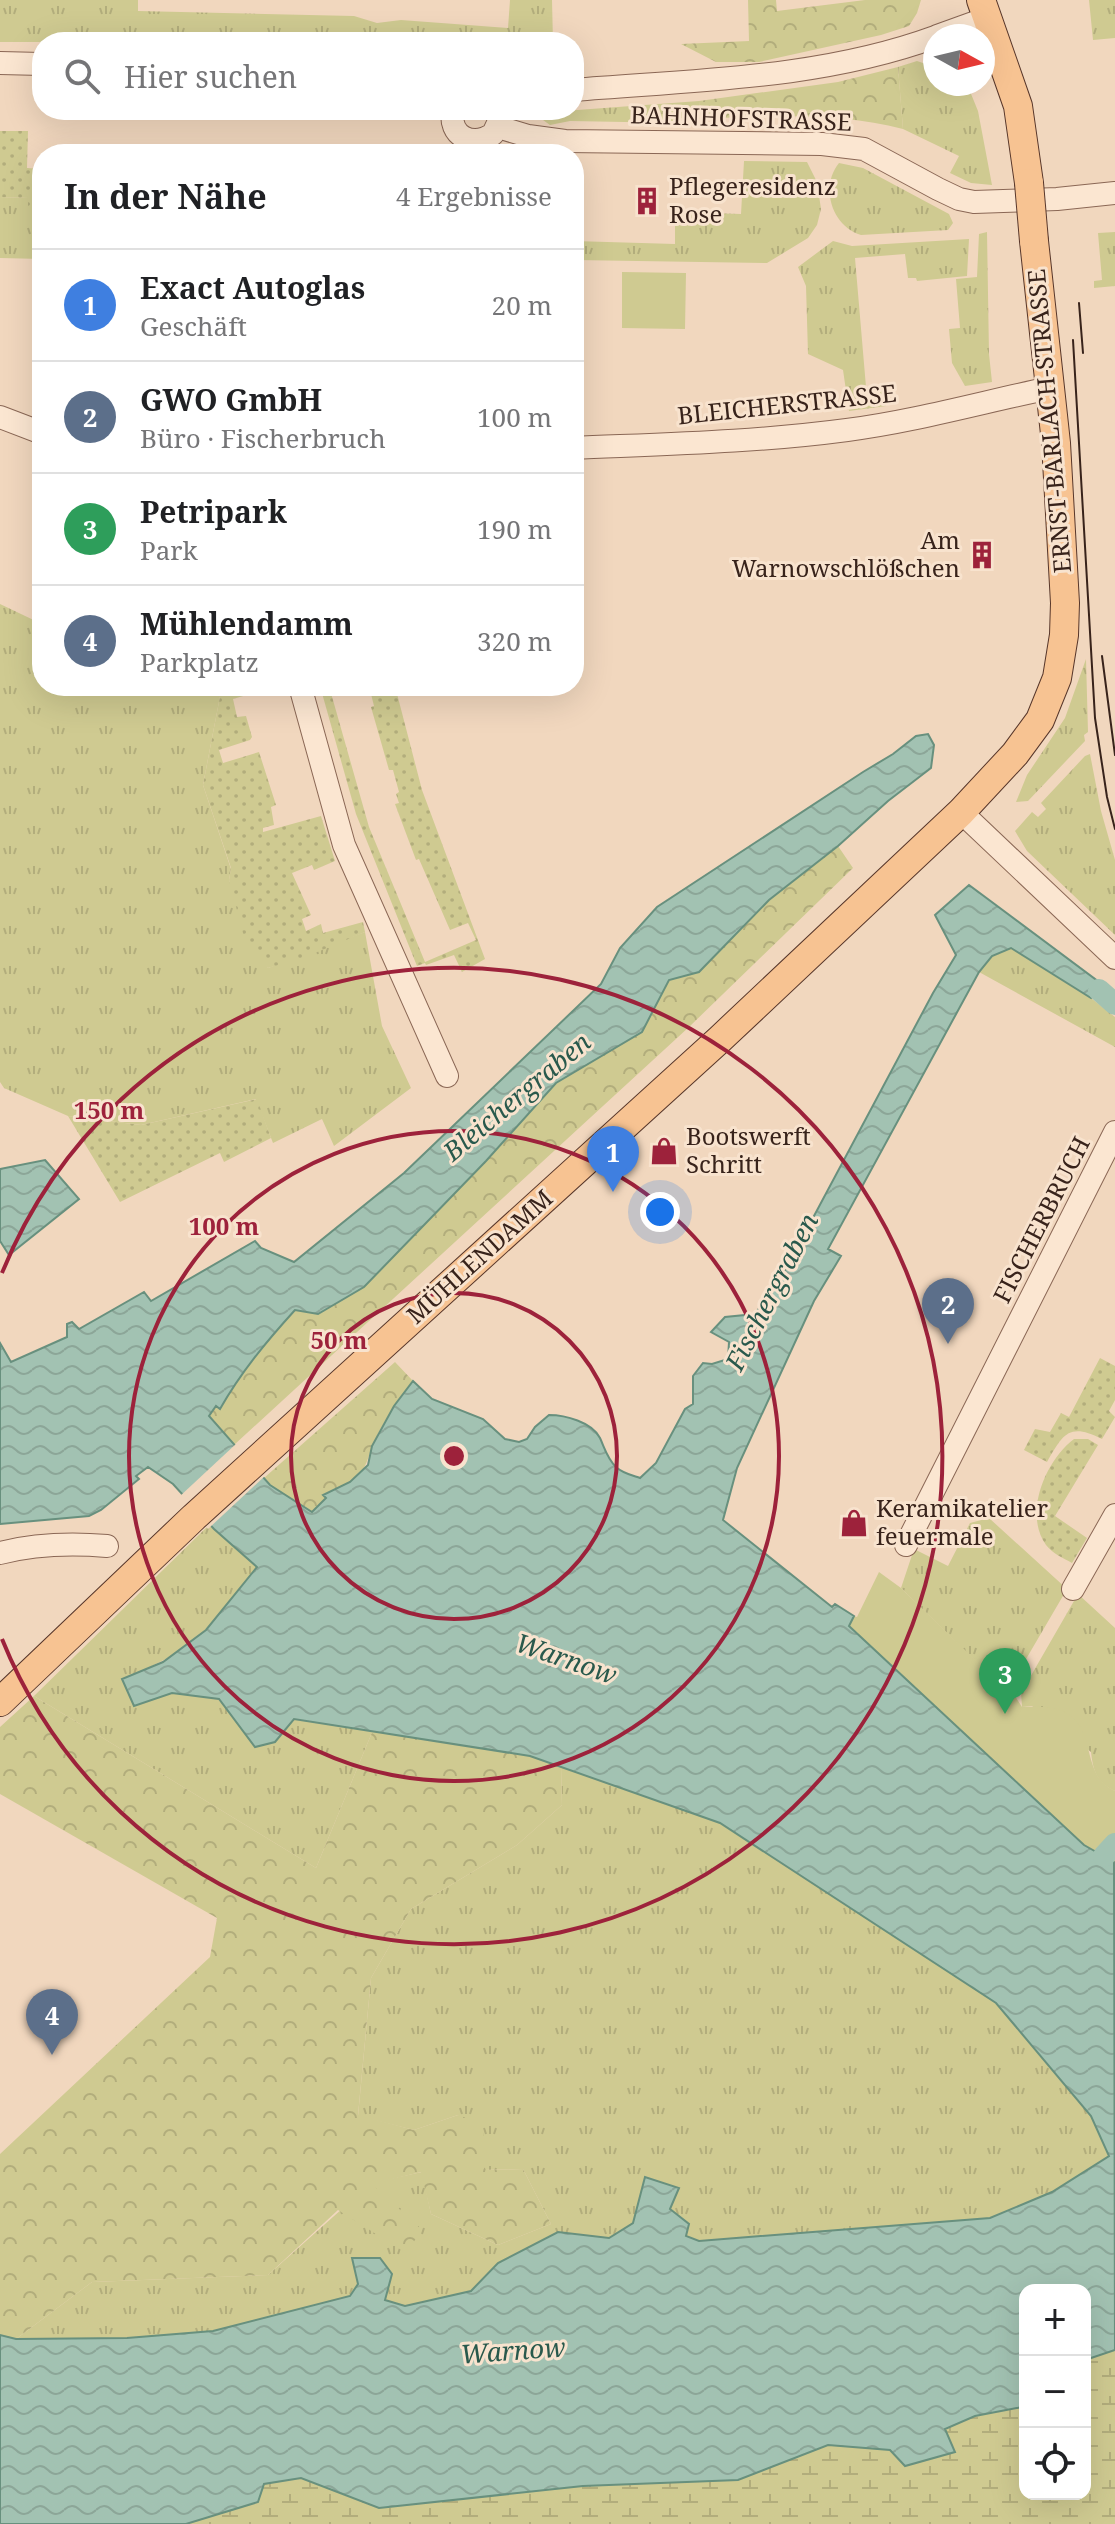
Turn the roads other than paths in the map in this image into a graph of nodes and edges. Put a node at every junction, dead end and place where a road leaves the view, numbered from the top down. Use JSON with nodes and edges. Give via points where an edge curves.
{"nodes":[{"id":1,"x":981,"y":5,"type":"edge"},
{"id":2,"x":953,"y":24,"type":"edge"},
{"id":3,"x":923,"y":40,"type":"edge"},
{"id":4,"x":0,"y":63,"type":"edge"},
{"id":5,"x":32,"y":64,"type":"edge"},
{"id":6,"x":584,"y":89,"type":"edge"},
{"id":7,"x":452,"y":120,"type":"edge"},
{"id":8,"x":497,"y":120,"type":"edge"},
{"id":9,"x":500,"y":120,"type":"edge"},
{"id":10,"x":469,"y":144,"type":"edge"},
{"id":11,"x":479,"y":144,"type":"edge"},
{"id":12,"x":1115,"y":193,"type":"edge"},
{"id":13,"x":1050,"y":388,"type":"junction"},
{"id":14,"x":0,"y":417,"type":"edge"},
{"id":15,"x":32,"y":429,"type":"edge"},
{"id":16,"x":584,"y":447,"type":"edge"},
{"id":17,"x":303,"y":696,"type":"edge"},
{"id":18,"x":961,"y":812,"type":"junction"},
{"id":19,"x":1115,"y":958,"type":"edge"},
{"id":20,"x":447,"y":1076,"type":"dead end"},
{"id":21,"x":1115,"y":1132,"type":"edge"},
{"id":22,"x":1115,"y":1515,"type":"edge"},
{"id":23,"x":906,"y":1545,"type":"dead end"},
{"id":24,"x":107,"y":1546,"type":"dead end"},
{"id":25,"x":0,"y":1553,"type":"edge"},
{"id":26,"x":1073,"y":1589,"type":"dead end"},
{"id":27,"x":0,"y":1702,"type":"edge"}],
"edges":[{"from":1,"to":2,"type":"street","name":"BAHNHOFSTRASSE"},
{"from":1,"to":13,"type":"main road","name":"ERNST-BARLACH-STRASSE","bridge":true,"via":[[1018,106]]},
{"from":3,"to":6,"type":"street","name":"BAHNHOFSTRASSE","via":[[797,71]]},
{"from":4,"to":5,"type":"street"},
{"from":7,"to":10,"type":"street"},
{"from":8,"to":11,"type":"street"},
{"from":9,"to":12,"type":"street","name":"BAHNHOFSTRASSE","via":[[528,136],[565,141],[864,149],[974,202]]},
{"from":13,"to":16,"type":"street","name":"BLEICHERSTRASSE","via":[[846,430]]},
{"from":13,"to":18,"type":"main road","name":"ERNST-BARLACH-STRASSE","via":[[1065,603],[1057,678],[1040,720],[1006,766]]},
{"from":14,"to":15,"type":"street"},
{"from":17,"to":20,"type":"street","via":[[344,845]]},
{"from":18,"to":19,"type":"street"},
{"from":18,"to":27,"type":"main road","name":"MÜHLENDAMM","via":[[720,1039],[256,1459]]},
{"from":21,"to":23,"type":"street","name":"FISCHERBRUCH"},
{"from":22,"to":26,"type":"street"},
{"from":24,"to":25,"type":"street","via":[[26,1546]]}]}
